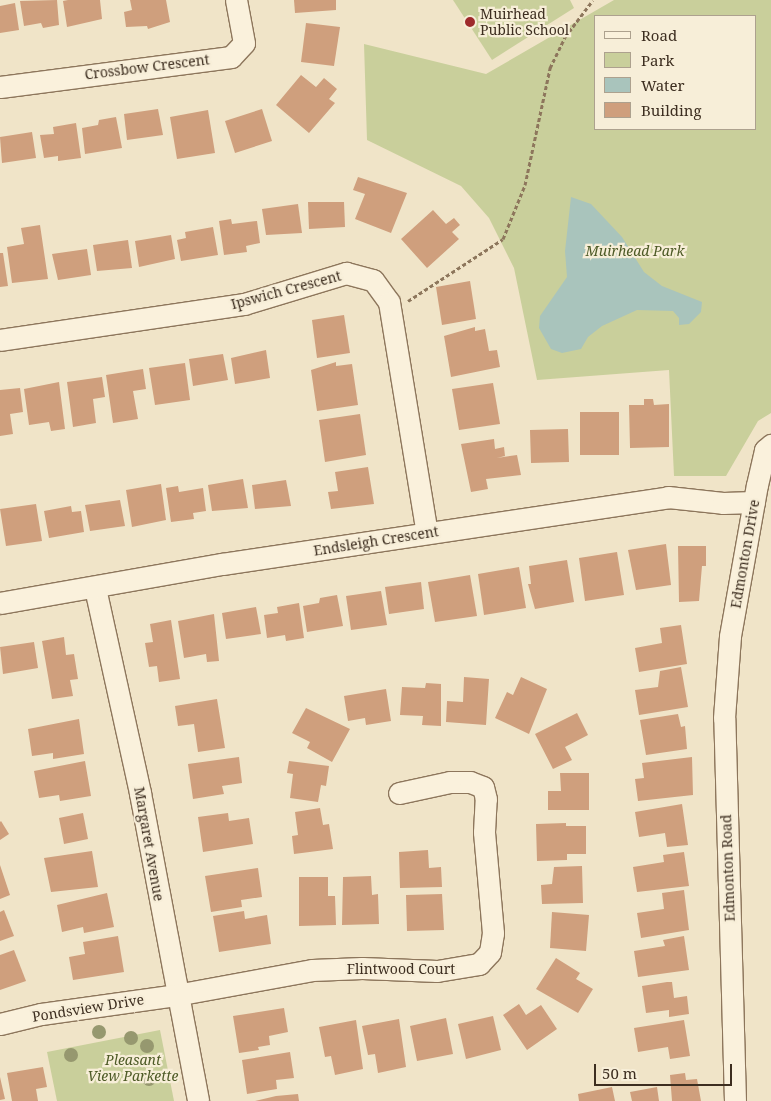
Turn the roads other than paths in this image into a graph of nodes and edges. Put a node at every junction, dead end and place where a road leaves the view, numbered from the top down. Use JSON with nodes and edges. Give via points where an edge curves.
{"nodes":[{"id":1,"x":236,"y":0,"type":"edge"},
{"id":2,"x":0,"y":87,"type":"edge"},
{"id":3,"x":0,"y":340,"type":"edge"},
{"id":4,"x":771,"y":445,"type":"edge"},
{"id":5,"x":754,"y":502,"type":"junction"},
{"id":6,"x":426,"y":533,"type":"junction"},
{"id":7,"x":95,"y":588,"type":"junction"},
{"id":8,"x":0,"y":603,"type":"edge"},
{"id":9,"x":730,"y":636,"type":"joint"},
{"id":10,"x":398,"y":793,"type":"dead end"},
{"id":11,"x":176,"y":995,"type":"junction"},
{"id":12,"x":0,"y":1024,"type":"edge"},
{"id":13,"x":198,"y":1101,"type":"edge"},
{"id":14,"x":735,"y":1101,"type":"edge"}],
"edges":[{"from":1,"to":2,"type":"street","name":"Crossbow Crescent","via":[[244,42],[231,57]]},
{"from":3,"to":6,"type":"street","name":"Ipswich Crescent","via":[[244,304],[346,273],[373,280],[389,302]]},
{"from":4,"to":5,"type":"street","name":"Edmonton Drive","via":[[765,450]]},
{"from":5,"to":6,"type":"street","name":"Endsleigh Crescent","via":[[723,503],[668,497]]},
{"from":5,"to":9,"type":"street","name":"Edmonton Drive"},
{"from":6,"to":7,"type":"street","name":"Endsleigh Crescent","via":[[222,564]]},
{"from":7,"to":8,"type":"street","name":"Endsleigh Crescent"},
{"from":7,"to":11,"type":"street","name":"Margaret Avenue","via":[[140,793]]},
{"from":9,"to":14,"type":"street","name":"Edmonton Road","via":[[724,718]]},
{"from":10,"to":11,"type":"street","name":"Flintwood Court","via":[[450,782],[470,782],[483,787],[493,933],[490,952],[479,964],[437,971],[312,970]]},
{"from":11,"to":12,"type":"street","name":"Pondsview Drive","via":[[41,1014]]},
{"from":11,"to":13,"type":"street","name":"Margaret Avenue"}]}
